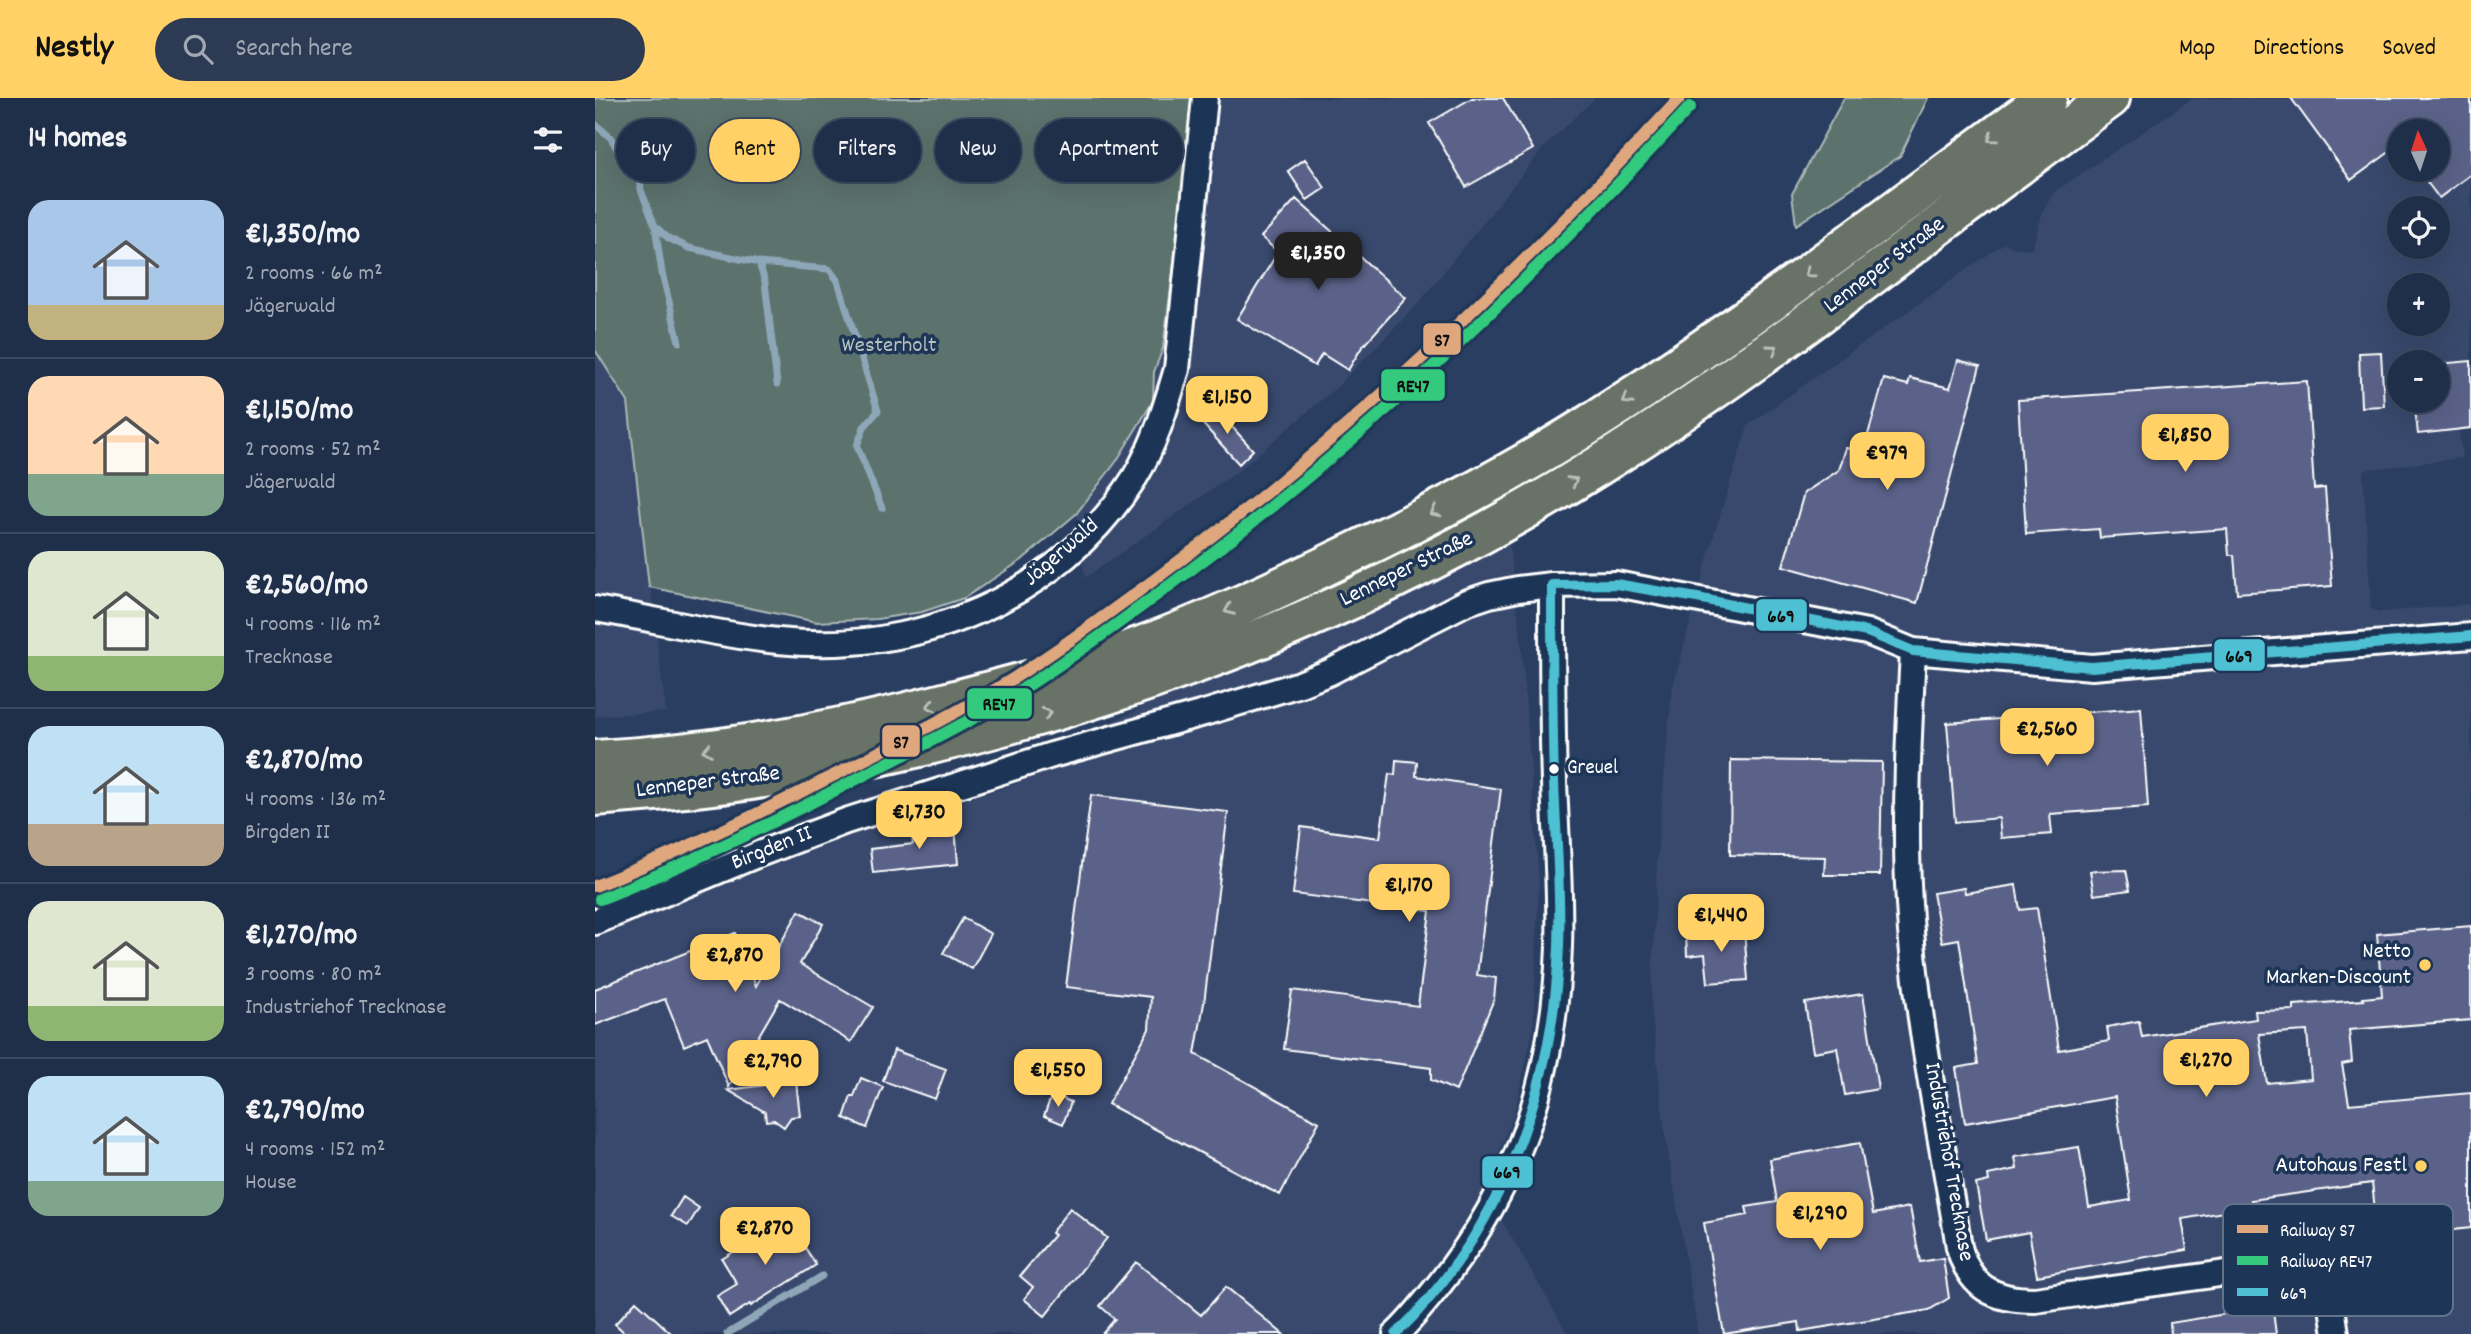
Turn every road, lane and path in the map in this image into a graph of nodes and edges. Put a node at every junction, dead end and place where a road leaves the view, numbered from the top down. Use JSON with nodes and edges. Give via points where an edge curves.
{"nodes":[{"id":1,"x":1205,"y":98,"type":"edge"},
{"id":2,"x":2047,"y":98,"type":"edge"},
{"id":3,"x":2110,"y":98,"type":"edge"},
{"id":4,"x":1552,"y":585,"type":"junction"},
{"id":5,"x":595,"y":609,"type":"edge"},
{"id":6,"x":2471,"y":636,"type":"edge"},
{"id":7,"x":1913,"y":651,"type":"junction"},
{"id":8,"x":1147,"y":663,"type":"junction"},
{"id":9,"x":595,"y":760,"type":"edge"},
{"id":10,"x":666,"y":773,"type":"junction"},
{"id":11,"x":595,"y":796,"type":"edge"},
{"id":12,"x":595,"y":922,"type":"edge"},
{"id":13,"x":2223,"y":1273,"type":"edge"},
{"id":14,"x":2333,"y":1316,"type":"edge"},
{"id":15,"x":1397,"y":1334,"type":"edge"},
{"id":16,"x":2336,"y":1334,"type":"edge"}],
"edges":[{"from":1,"to":5,"type":"street","name":"Jägerwald","via":[[1177,369],[1156,433],[1135,477],[1076,547],[1032,582],[987,608],[891,638],[779,641]]},
{"from":2,"to":8,"type":"main road","name":"Lenneper Straße","one_way":true,"via":[[1738,325],[1583,429],[1485,487],[1260,597]]},
{"from":8,"to":3,"type":"main road","name":"Lenneper Straße","one_way":true,"via":[[1285,628],[1427,562],[1570,483],[1811,323]]},
{"from":4,"to":7,"type":"street","via":[[1616,584],[1697,598],[1867,632]]},
{"from":4,"to":12,"type":"street","name":"Birgden II","via":[[1465,603],[1300,684],[993,772],[846,821]]},
{"from":4,"to":15,"type":"street","via":[[1559,947],[1548,1050],[1531,1120],[1494,1205],[1464,1254]]},
{"from":6,"to":7,"type":"street","via":[[2092,667]]},
{"from":7,"to":13,"type":"street","name":"Industriehof Trecknase","via":[[1907,753],[1913,953],[1959,1247],[1968,1272],[2000,1296],[2017,1300]]},
{"from":8,"to":10,"type":"main road","name":"Lenneper Straße","via":[[1030,718],[884,755],[779,776]]},
{"from":9,"to":10,"type":"main road","name":"Lenneper Straße"},
{"from":10,"to":11,"type":"main road","name":"Lenneper Straße"},
{"from":14,"to":16,"type":"street","name":"Industriehof Trecknase"}]}
